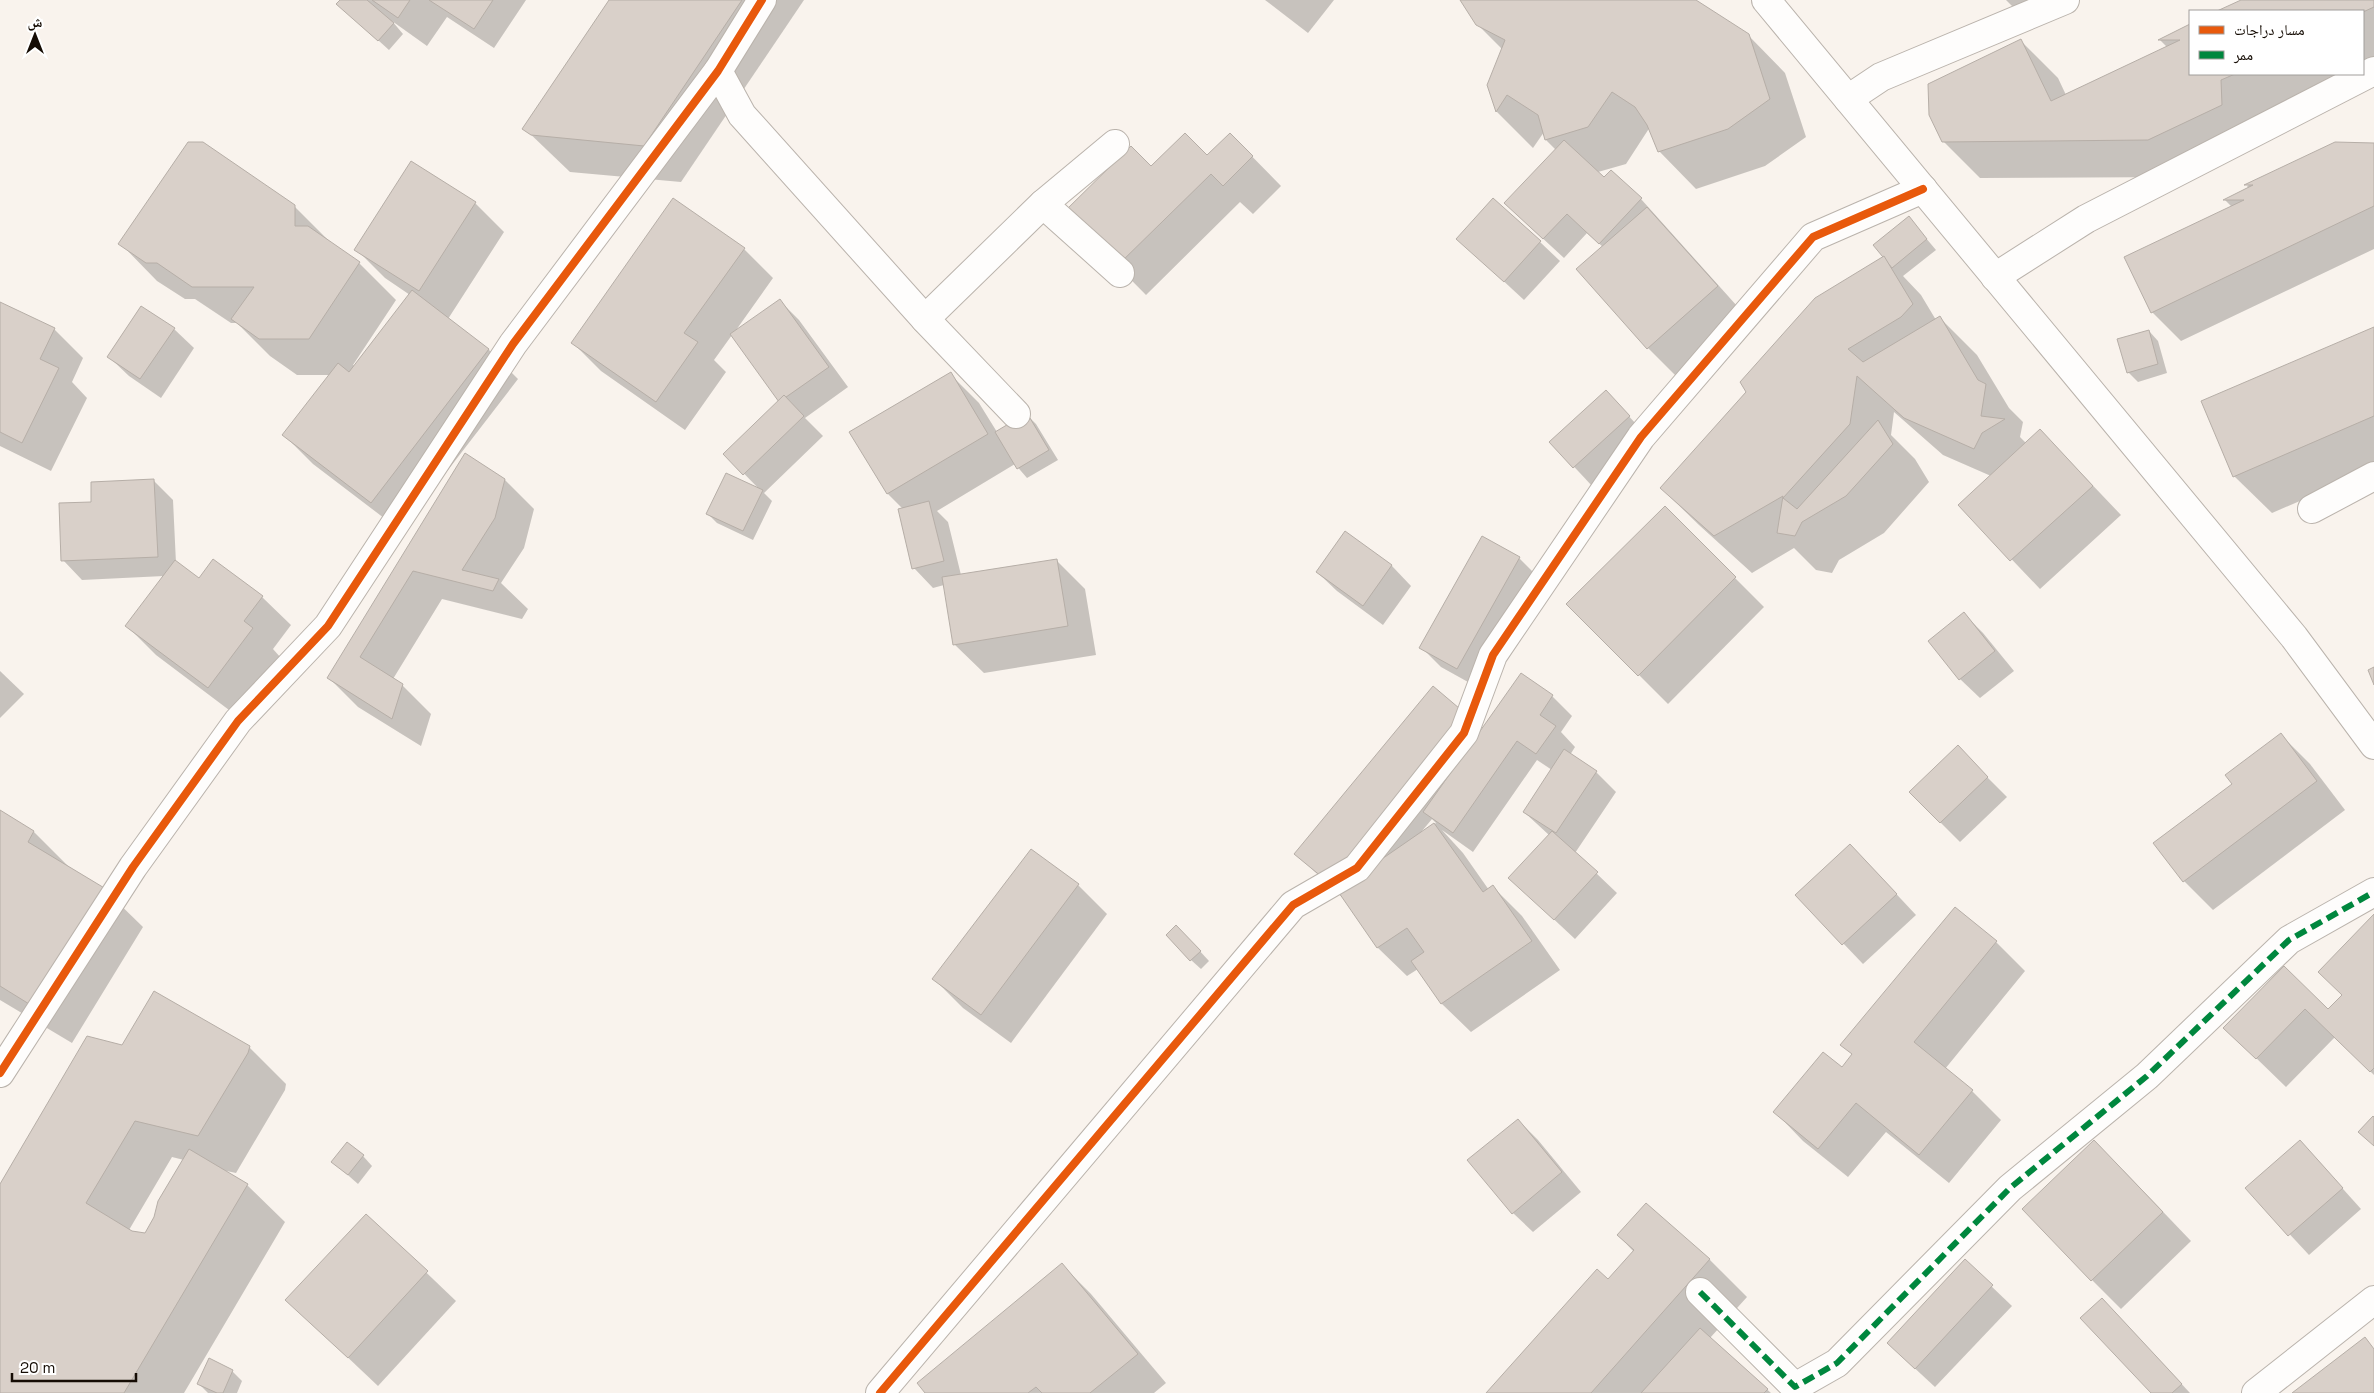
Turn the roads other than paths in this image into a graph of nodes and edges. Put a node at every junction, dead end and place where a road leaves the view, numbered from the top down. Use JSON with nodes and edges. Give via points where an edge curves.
{"nodes":[{"id":1,"x":762,"y":0,"type":"edge"},
{"id":2,"x":1766,"y":0,"type":"edge"},
{"id":3,"x":2066,"y":0,"type":"edge"},
{"id":4,"x":718,"y":71,"type":"junction"},
{"id":5,"x":2374,"y":71,"type":"edge"},
{"id":6,"x":1848,"y":99,"type":"junction"},
{"id":7,"x":1115,"y":144,"type":"dead end"},
{"id":8,"x":1923,"y":190,"type":"junction"},
{"id":9,"x":1043,"y":204,"type":"junction"},
{"id":10,"x":1120,"y":273,"type":"dead end"},
{"id":11,"x":1995,"y":277,"type":"junction"},
{"id":12,"x":925,"y":319,"type":"junction"},
{"id":13,"x":1016,"y":414,"type":"dead end"},
{"id":14,"x":2374,"y":476,"type":"edge"},
{"id":15,"x":2312,"y":509,"type":"dead end"},
{"id":16,"x":2374,"y":745,"type":"edge"},
{"id":17,"x":2374,"y":892,"type":"edge"},
{"id":18,"x":0,"y":1073,"type":"edge"},
{"id":19,"x":1700,"y":1292,"type":"dead end"},
{"id":20,"x":2374,"y":1300,"type":"edge"},
{"id":21,"x":880,"y":1393,"type":"edge"},
{"id":22,"x":2256,"y":1393,"type":"edge"}],
"edges":[{"from":1,"to":4,"type":"street"},
{"from":2,"to":6,"type":"street"},
{"from":3,"to":6,"type":"street","via":[[1881,77]]},
{"from":4,"to":12,"type":"street","via":[[742,115]]},
{"from":4,"to":18,"type":"street","via":[[513,344],[328,626],[238,721],[133,867]]},
{"from":5,"to":11,"type":"street","via":[[2086,219]]},
{"from":6,"to":8,"type":"street"},
{"from":7,"to":9,"type":"street"},
{"from":8,"to":11,"type":"street"},
{"from":8,"to":21,"type":"street","via":[[1813,237],[1641,437],[1493,655],[1464,733],[1357,868],[1294,904]]},
{"from":9,"to":10,"type":"street"},
{"from":9,"to":12,"type":"street"},
{"from":11,"to":16,"type":"street","via":[[2294,637]]},
{"from":12,"to":13,"type":"street"},
{"from":14,"to":15,"type":"street"},
{"from":17,"to":19,"type":"street","via":[[2289,940],[2147,1076],[2010,1188],[1837,1363],[1795,1386]]},
{"from":20,"to":22,"type":"street"}]}
